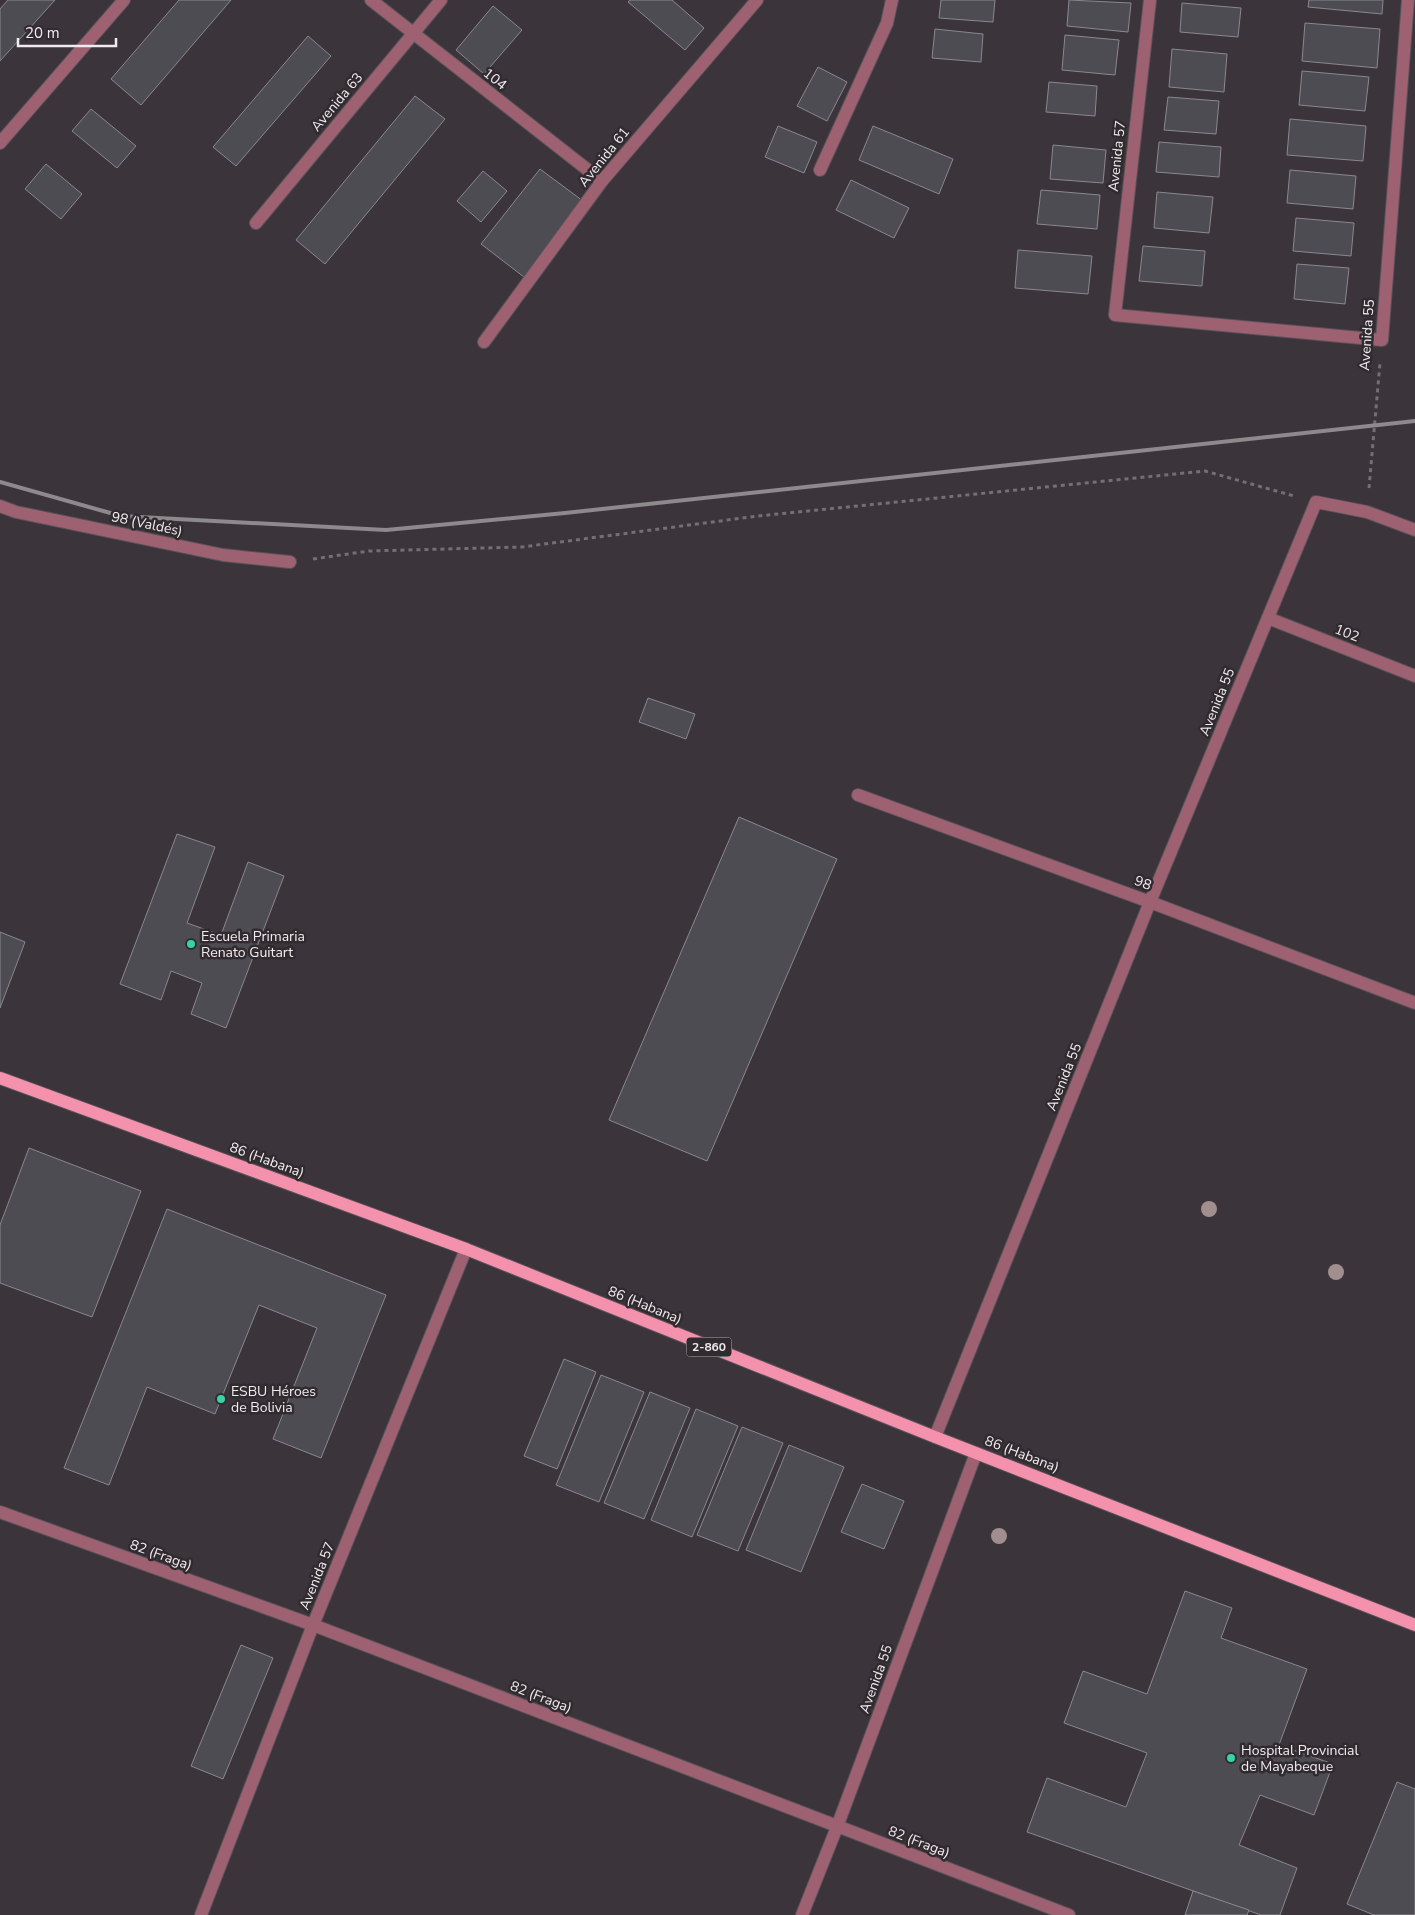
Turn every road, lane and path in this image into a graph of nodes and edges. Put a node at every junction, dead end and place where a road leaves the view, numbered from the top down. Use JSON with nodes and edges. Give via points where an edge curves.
{"nodes":[{"id":1,"x":124,"y":0,"type":"edge"},
{"id":2,"x":371,"y":0,"type":"edge"},
{"id":3,"x":441,"y":0,"type":"edge"},
{"id":4,"x":757,"y":0,"type":"edge"},
{"id":5,"x":892,"y":0,"type":"edge"},
{"id":6,"x":1150,"y":0,"type":"edge"},
{"id":7,"x":1408,"y":0,"type":"edge"},
{"id":8,"x":413,"y":34,"type":"junction"},
{"id":9,"x":0,"y":143,"type":"edge"},
{"id":10,"x":820,"y":170,"type":"dead end"},
{"id":11,"x":602,"y":181,"type":"junction"},
{"id":12,"x":256,"y":223,"type":"dead end"},
{"id":13,"x":1382,"y":340,"type":"junction"},
{"id":14,"x":484,"y":342,"type":"dead end"},
{"id":15,"x":1316,"y":502,"type":"junction"},
{"id":16,"x":0,"y":506,"type":"edge"},
{"id":17,"x":1367,"y":512,"type":"junction"},
{"id":18,"x":1415,"y":530,"type":"edge"},
{"id":19,"x":290,"y":562,"type":"joint"},
{"id":20,"x":1268,"y":618,"type":"junction"},
{"id":21,"x":1415,"y":676,"type":"edge"},
{"id":22,"x":858,"y":795,"type":"dead end"},
{"id":23,"x":1150,"y":902,"type":"junction"},
{"id":24,"x":1415,"y":1003,"type":"edge"},
{"id":25,"x":0,"y":1078,"type":"edge"},
{"id":26,"x":466,"y":1249,"type":"junction"},
{"id":27,"x":936,"y":1437,"type":"junction"},
{"id":28,"x":976,"y":1452,"type":"junction"},
{"id":29,"x":0,"y":1512,"type":"edge"},
{"id":30,"x":313,"y":1625,"type":"junction"},
{"id":31,"x":1415,"y":1625,"type":"edge"},
{"id":32,"x":837,"y":1827,"type":"junction"},
{"id":33,"x":201,"y":1915,"type":"edge"},
{"id":34,"x":802,"y":1915,"type":"edge"},
{"id":35,"x":1069,"y":1915,"type":"edge"}],
"edges":[{"from":1,"to":9,"type":"street"},
{"from":2,"to":8,"type":"street","name":"104"},
{"from":3,"to":8,"type":"street","name":"Avenida 63"},
{"from":4,"to":11,"type":"street","name":"Avenida 61"},
{"from":5,"to":10,"type":"street","via":[[887,23]]},
{"from":6,"to":13,"type":"street","name":"Avenida 57","via":[[1115,315]]},
{"from":7,"to":13,"type":"street","name":"Avenida 55"},
{"from":8,"to":11,"type":"street","name":"104"},
{"from":8,"to":12,"type":"street","name":"Avenida 63"},
{"from":11,"to":14,"type":"street","name":"Avenida 61"},
{"from":13,"to":17,"type":"path","name":"Avenida 55"},
{"from":15,"to":17,"type":"street"},
{"from":15,"to":19,"type":"path","via":[[1205,471],[758,516],[522,547],[370,551]]},
{"from":15,"to":20,"type":"street","name":"Avenida 55"},
{"from":16,"to":19,"type":"street","name":"98 (Valdés)","via":[[223,555]]},
{"from":17,"to":18,"type":"street"},
{"from":20,"to":21,"type":"street","name":"102"},
{"from":20,"to":23,"type":"street","name":"Avenida 55"},
{"from":22,"to":23,"type":"street","name":"98"},
{"from":23,"to":24,"type":"street","name":"98"},
{"from":23,"to":27,"type":"street","name":"Avenida 55"},
{"from":25,"to":26,"type":"main road","name":"86 (Habana)","number":"2-860"},
{"from":26,"to":27,"type":"main road","name":"86 (Habana)","number":"2-860"},
{"from":26,"to":30,"type":"street","name":"Avenida 57"},
{"from":27,"to":28,"type":"main road","name":"86 (Habana)","number":"2-860"},
{"from":28,"to":31,"type":"main road","name":"86 (Habana)","number":"2-860"},
{"from":28,"to":32,"type":"street","name":"Avenida 55"},
{"from":29,"to":30,"type":"street","name":"82 (Fraga)"},
{"from":30,"to":32,"type":"street","name":"82 (Fraga)"},
{"from":30,"to":33,"type":"street","name":"Avenida 57"},
{"from":32,"to":34,"type":"street","name":"Avenida 55"},
{"from":32,"to":35,"type":"street","name":"82 (Fraga)"}]}
